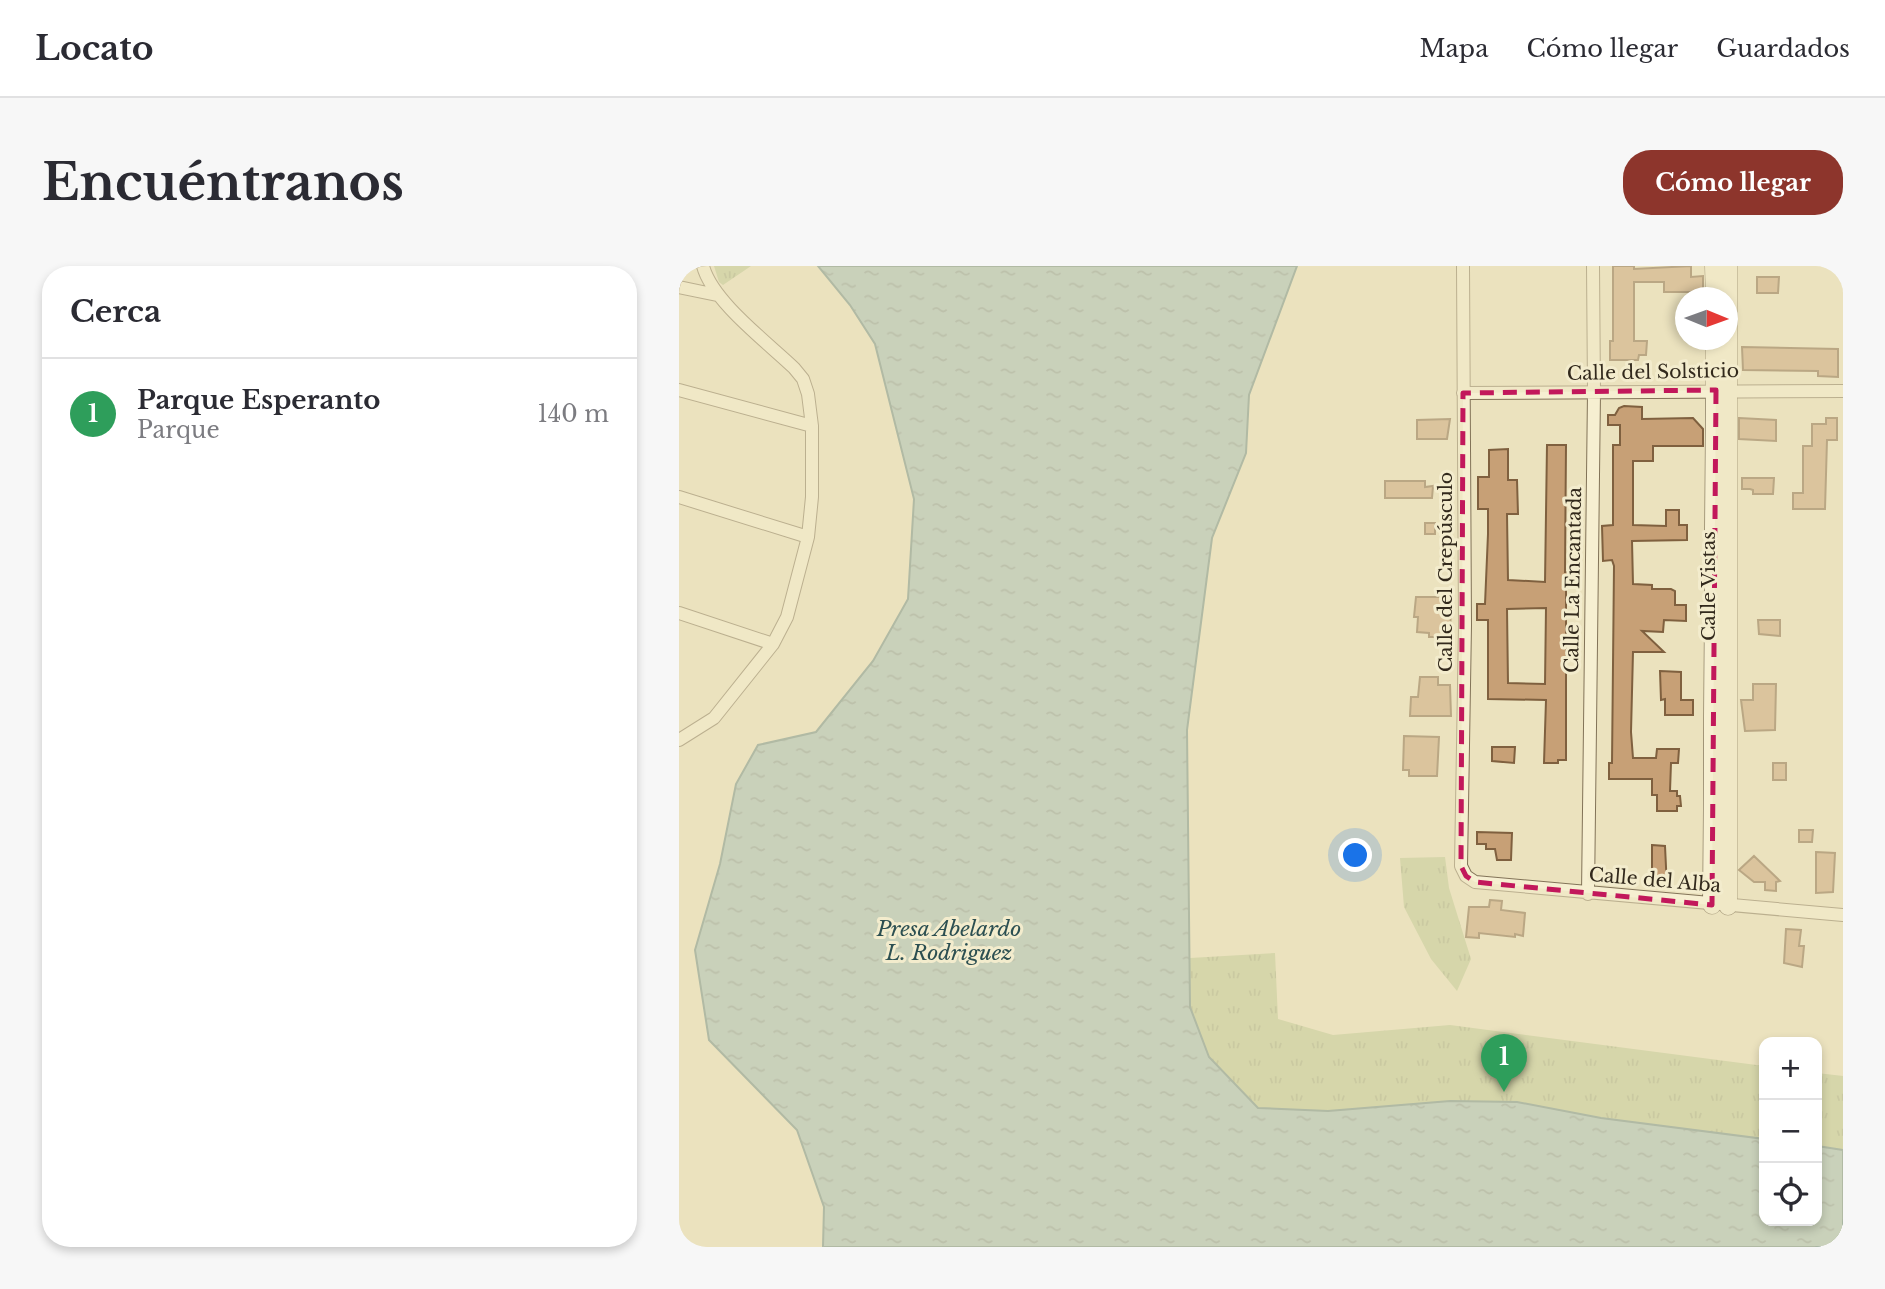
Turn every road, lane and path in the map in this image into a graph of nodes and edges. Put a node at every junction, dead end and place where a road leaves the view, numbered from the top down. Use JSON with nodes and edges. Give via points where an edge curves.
{"nodes":[{"id":1,"x":703,"y":266,"type":"edge"},
{"id":2,"x":1463,"y":266,"type":"edge"},
{"id":3,"x":1593,"y":266,"type":"edge"},
{"id":4,"x":1714,"y":266,"type":"edge"},
{"id":5,"x":1728,"y":266,"type":"edge"},
{"id":6,"x":679,"y":287,"type":"edge"},
{"id":7,"x":1715,"y":287,"type":"edge"},
{"id":8,"x":717,"y":295,"type":"junction"},
{"id":9,"x":1716,"y":350,"type":"edge"},
{"id":10,"x":679,"y":390,"type":"edge"},
{"id":11,"x":1722,"y":390,"type":"junction"},
{"id":12,"x":1843,"y":391,"type":"edge"},
{"id":13,"x":1594,"y":392,"type":"junction"},
{"id":14,"x":1463,"y":393,"type":"junction"},
{"id":15,"x":812,"y":426,"type":"junction"},
{"id":16,"x":679,"y":497,"type":"edge"},
{"id":17,"x":808,"y":537,"type":"junction"},
{"id":18,"x":679,"y":613,"type":"edge"},
{"id":19,"x":773,"y":644,"type":"junction"},
{"id":20,"x":679,"y":726,"type":"edge"},
{"id":21,"x":695,"y":731,"type":"junction"},
{"id":22,"x":679,"y":740,"type":"edge"},
{"id":23,"x":1466,"y":876,"type":"joint"},
{"id":24,"x":1588,"y":894,"type":"junction"},
{"id":25,"x":1720,"y":906,"type":"junction"},
{"id":26,"x":1843,"y":915,"type":"edge"}],
"edges":[{"from":1,"to":8,"type":"street"},
{"from":2,"to":14,"type":"street","name":"Calle del Crepúsculo"},
{"from":3,"to":13,"type":"street","name":"Calle La Encantada"},
{"from":4,"to":7,"type":"street"},
{"from":5,"to":11,"type":"street","name":"Calle Vistas"},
{"from":6,"to":8,"type":"street"},
{"from":8,"to":15,"type":"street","via":[[803,379]]},
{"from":9,"to":11,"type":"street","name":"Calle Vistas"},
{"from":10,"to":15,"type":"street"},
{"from":11,"to":12,"type":"street","name":"Calle del Solsticio"},
{"from":11,"to":13,"type":"street","name":"Calle del Solsticio"},
{"from":11,"to":25,"type":"street","name":"Calle Vistas"},
{"from":13,"to":14,"type":"street","name":"Calle del Solsticio"},
{"from":13,"to":24,"type":"street","name":"Calle La Encantada"},
{"from":14,"to":23,"type":"street","name":"Calle del Crepúsculo","via":[[1461,866]]},
{"from":15,"to":17,"type":"street"},
{"from":16,"to":17,"type":"street"},
{"from":17,"to":19,"type":"street","via":[[786,617]]},
{"from":18,"to":19,"type":"street"},
{"from":19,"to":21,"type":"street","via":[[714,719]]},
{"from":20,"to":21,"type":"street"},
{"from":21,"to":22,"type":"street"},
{"from":23,"to":24,"type":"street","name":"Calle del Alba","via":[[1475,882]]},
{"from":24,"to":25,"type":"street","name":"Calle del Alba"},
{"from":25,"to":26,"type":"street","name":"Calle del Alba"}]}
